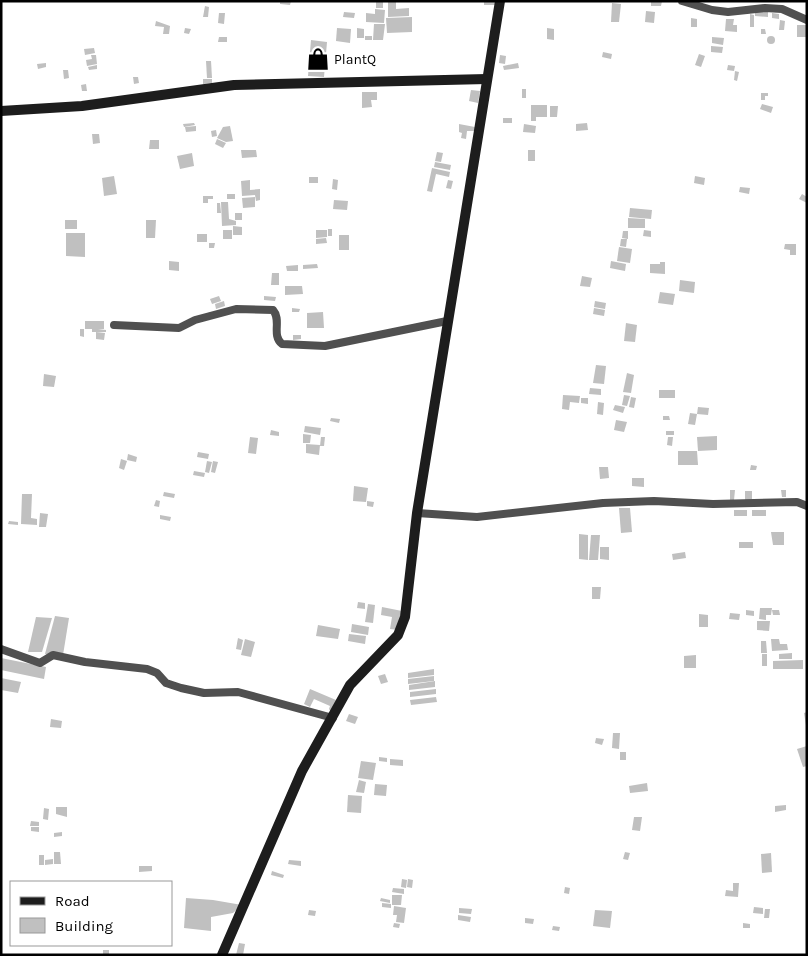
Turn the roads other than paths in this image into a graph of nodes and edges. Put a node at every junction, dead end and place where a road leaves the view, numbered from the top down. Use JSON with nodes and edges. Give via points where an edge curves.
{"nodes":[{"id":1,"x":500,"y":1,"type":"edge"},
{"id":2,"x":682,"y":1,"type":"edge"},
{"id":3,"x":807,"y":20,"type":"edge"},
{"id":4,"x":487,"y":79,"type":"junction"},
{"id":5,"x":1,"y":111,"type":"edge"},
{"id":6,"x":448,"y":321,"type":"junction"},
{"id":7,"x":114,"y":325,"type":"dead end"},
{"id":8,"x":807,"y":506,"type":"edge"},
{"id":9,"x":417,"y":513,"type":"junction"},
{"id":10,"x":1,"y":649,"type":"edge"},
{"id":11,"x":332,"y":718,"type":"junction"},
{"id":12,"x":222,"y":955,"type":"edge"}],
"edges":[{"from":1,"to":4,"type":"street"},
{"from":2,"to":3,"type":"street","via":[[728,12],[782,9]]},
{"from":4,"to":5,"type":"street","via":[[234,85],[82,106]]},
{"from":4,"to":6,"type":"street"},
{"from":6,"to":7,"type":"street","via":[[326,346],[282,344],[277,337],[278,316],[273,310],[236,309],[195,320],[179,328]]},
{"from":6,"to":9,"type":"street"},
{"from":8,"to":9,"type":"street","via":[[797,502],[713,504],[654,501],[603,503],[477,517]]},
{"from":9,"to":11,"type":"street","via":[[405,617],[398,635],[350,685]]},
{"from":10,"to":11,"type":"street","via":[[40,663],[53,655],[147,669],[157,673],[166,683],[180,688],[204,693],[238,692]]},
{"from":11,"to":12,"type":"street","via":[[302,771]]}]}
